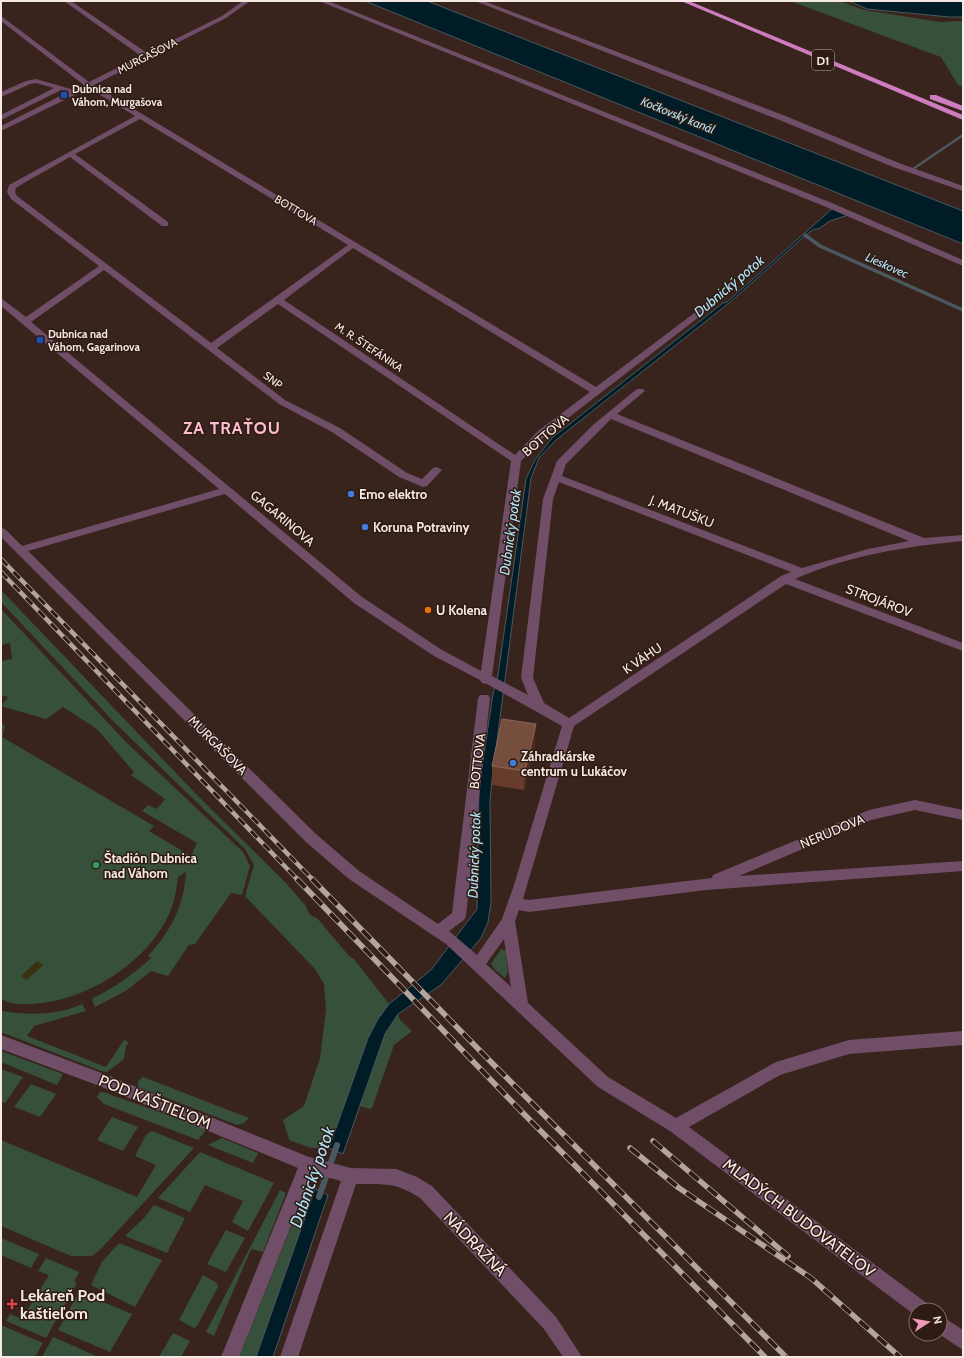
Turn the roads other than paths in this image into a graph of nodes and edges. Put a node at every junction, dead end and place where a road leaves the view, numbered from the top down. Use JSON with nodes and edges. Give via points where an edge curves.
{"nodes":[{"id":1,"x":67,"y":1,"type":"edge"},
{"id":2,"x":247,"y":1,"type":"edge"},
{"id":3,"x":322,"y":1,"type":"edge"},
{"id":4,"x":478,"y":1,"type":"edge"},
{"id":5,"x":684,"y":1,"type":"edge"},
{"id":6,"x":703,"y":1,"type":"edge"},
{"id":7,"x":1,"y":18,"type":"edge"},
{"id":8,"x":146,"y":56,"type":"junction"},
{"id":9,"x":89,"y":85,"type":"junction"},
{"id":10,"x":60,"y":88,"type":"junction"},
{"id":11,"x":75,"y":92,"type":"junction"},
{"id":12,"x":1,"y":94,"type":"edge"},
{"id":13,"x":963,"y":109,"type":"edge"},
{"id":14,"x":140,"y":116,"type":"junction"},
{"id":15,"x":1,"y":118,"type":"edge"},
{"id":16,"x":963,"y":118,"type":"edge"},
{"id":17,"x":1,"y":129,"type":"edge"},
{"id":18,"x":70,"y":154,"type":"junction"},
{"id":19,"x":963,"y":189,"type":"edge"},
{"id":20,"x":166,"y":224,"type":"dead end"},
{"id":21,"x":354,"y":244,"type":"junction"},
{"id":22,"x":963,"y":263,"type":"edge"},
{"id":23,"x":103,"y":266,"type":"junction"},
{"id":24,"x":278,"y":300,"type":"junction"},
{"id":25,"x":1,"y":301,"type":"edge"},
{"id":26,"x":704,"y":310,"type":"dead end"},
{"id":27,"x":25,"y":322,"type":"junction"},
{"id":28,"x":211,"y":348,"type":"junction"},
{"id":29,"x":640,"y":391,"type":"dead end"},
{"id":30,"x":597,"y":392,"type":"junction"},
{"id":31,"x":610,"y":416,"type":"junction"},
{"id":32,"x":516,"y":460,"type":"junction"},
{"id":33,"x":437,"y":470,"type":"dead end"},
{"id":34,"x":555,"y":478,"type":"junction"},
{"id":35,"x":226,"y":490,"type":"junction"},
{"id":36,"x":1,"y":531,"type":"edge"},
{"id":37,"x":963,"y":538,"type":"edge"},
{"id":38,"x":921,"y":541,"type":"junction"},
{"id":39,"x":20,"y":550,"type":"junction"},
{"id":40,"x":800,"y":571,"type":"junction"},
{"id":41,"x":785,"y":579,"type":"junction"},
{"id":42,"x":963,"y":647,"type":"edge"},
{"id":43,"x":488,"y":680,"type":"junction"},
{"id":44,"x":484,"y":698,"type":"dead end"},
{"id":45,"x":538,"y":710,"type":"junction"},
{"id":46,"x":569,"y":724,"type":"junction"},
{"id":47,"x":963,"y":816,"type":"edge"},
{"id":48,"x":963,"y":866,"type":"edge"},
{"id":49,"x":706,"y":884,"type":"junction"},
{"id":50,"x":515,"y":903,"type":"junction"},
{"id":51,"x":508,"y":921,"type":"junction"},
{"id":52,"x":437,"y":932,"type":"junction"},
{"id":53,"x":473,"y":961,"type":"junction"},
{"id":54,"x":520,"y":1004,"type":"junction"},
{"id":55,"x":963,"y":1038,"type":"edge"},
{"id":56,"x":1,"y":1042,"type":"edge"},
{"id":57,"x":676,"y":1126,"type":"junction"},
{"id":58,"x":329,"y":1170,"type":"junction"},
{"id":59,"x":911,"y":1302,"type":"edge"},
{"id":60,"x":948,"y":1330,"type":"edge"},
{"id":61,"x":963,"y":1341,"type":"edge"},
{"id":62,"x":230,"y":1357,"type":"edge"},
{"id":63,"x":289,"y":1357,"type":"edge"},
{"id":64,"x":573,"y":1357,"type":"edge"}],
"edges":[{"from":1,"to":8,"type":"street"},
{"from":2,"to":8,"type":"street","name":"MURGAŠOVA","via":[[224,17]]},
{"from":3,"to":22,"type":"street","via":[[852,214]]},
{"from":4,"to":19,"type":"street","via":[[784,119],[903,168]]},
{"from":5,"to":16,"type":"highway","number":"D1"},
{"from":6,"to":13,"type":"highway","number":"D1"},
{"from":7,"to":9,"type":"street","name":"BOTTOVA"},
{"from":8,"to":9,"type":"street","name":"MURGAŠOVA"},
{"from":9,"to":11,"type":"street","name":"MURGAŠOVA"},
{"from":9,"to":14,"type":"street","name":"BOTTOVA"},
{"from":10,"to":11,"type":"street"},
{"from":10,"to":12,"type":"street","via":[[36,81]]},
{"from":10,"to":15,"type":"street"},
{"from":11,"to":17,"type":"street","name":"MURGAŠOVA"},
{"from":14,"to":18,"type":"street","name":"SNP"},
{"from":14,"to":21,"type":"street","name":"BOTTOVA"},
{"from":18,"to":20,"type":"street"},
{"from":18,"to":23,"type":"street","name":"SNP","via":[[19,182],[12,187],[11,192],[14,197]]},
{"from":21,"to":24,"type":"street"},
{"from":21,"to":30,"type":"street","name":"BOTTOVA"},
{"from":23,"to":27,"type":"street"},
{"from":23,"to":28,"type":"street","name":"SNP"},
{"from":24,"to":28,"type":"street"},
{"from":24,"to":32,"type":"street","name":"M. R. ŠTEFÁNIKA"},
{"from":25,"to":27,"type":"street","name":"GAGARINOVA"},
{"from":26,"to":30,"type":"street","name":"BOTTOVA"},
{"from":27,"to":35,"type":"street","name":"GAGARINOVA"},
{"from":28,"to":33,"type":"street","name":"SNP","via":[[282,402],[336,430],[403,475],[423,484]]},
{"from":29,"to":31,"type":"street"},
{"from":30,"to":32,"type":"street","name":"BOTTOVA","via":[[542,433]]},
{"from":31,"to":34,"type":"street","via":[[561,463]]},
{"from":31,"to":38,"type":"street","name":"K VÁHU"},
{"from":32,"to":43,"type":"street","name":"BOTTOVA"},
{"from":34,"to":40,"type":"street","name":"J. MATUŠKU"},
{"from":34,"to":45,"type":"street","via":[[548,499],[527,678]]},
{"from":35,"to":39,"type":"street"},
{"from":35,"to":43,"type":"street","name":"GAGARINOVA","via":[[358,600],[438,653]]},
{"from":36,"to":39,"type":"street","name":"MURGAŠOVA"},
{"from":37,"to":38,"type":"street","name":"K VÁHU"},
{"from":38,"to":40,"type":"street","name":"K VÁHU","via":[[867,552]]},
{"from":39,"to":52,"type":"street","name":"MURGAŠOVA","via":[[311,838],[354,875]]},
{"from":40,"to":41,"type":"street","name":"K VÁHU"},
{"from":41,"to":42,"type":"street","name":"STROJÁROV"},
{"from":41,"to":46,"type":"street","name":"K VÁHU"},
{"from":43,"to":45,"type":"street","name":"GAGARINOVA"},
{"from":44,"to":52,"type":"street","name":"BOTTOVA","via":[[459,916]]},
{"from":45,"to":46,"type":"street","name":"GAGARINOVA"},
{"from":46,"to":50,"type":"street"},
{"from":47,"to":49,"type":"street","name":"NERUDOVA","via":[[915,805],[869,815]]},
{"from":48,"to":49,"type":"street","name":"NERUDOVA"},
{"from":49,"to":50,"type":"street","name":"NERUDOVA","via":[[529,906]]},
{"from":50,"to":51,"type":"street"},
{"from":51,"to":53,"type":"street"},
{"from":51,"to":54,"type":"street"},
{"from":52,"to":53,"type":"street","name":"MURGAŠOVA","via":[[451,940]]},
{"from":53,"to":54,"type":"street","name":"MLADÝCH BUDOVATEĽOV"},
{"from":54,"to":57,"type":"street","name":"MLADÝCH BUDOVATEĽOV","via":[[604,1082]]},
{"from":55,"to":57,"type":"street","via":[[850,1047],[776,1069]]},
{"from":56,"to":58,"type":"street","name":"POD KAŠTIEĽOM"},
{"from":57,"to":59,"type":"street","name":"MLADÝCH BUDOVATEĽOV"},
{"from":58,"to":62,"type":"street"},
{"from":58,"to":63,"type":"street"},
{"from":58,"to":64,"type":"street","name":"NÁDRAŽNÁ","via":[[396,1177],[411,1182],[426,1192],[550,1323]]},
{"from":60,"to":61,"type":"street"}]}
